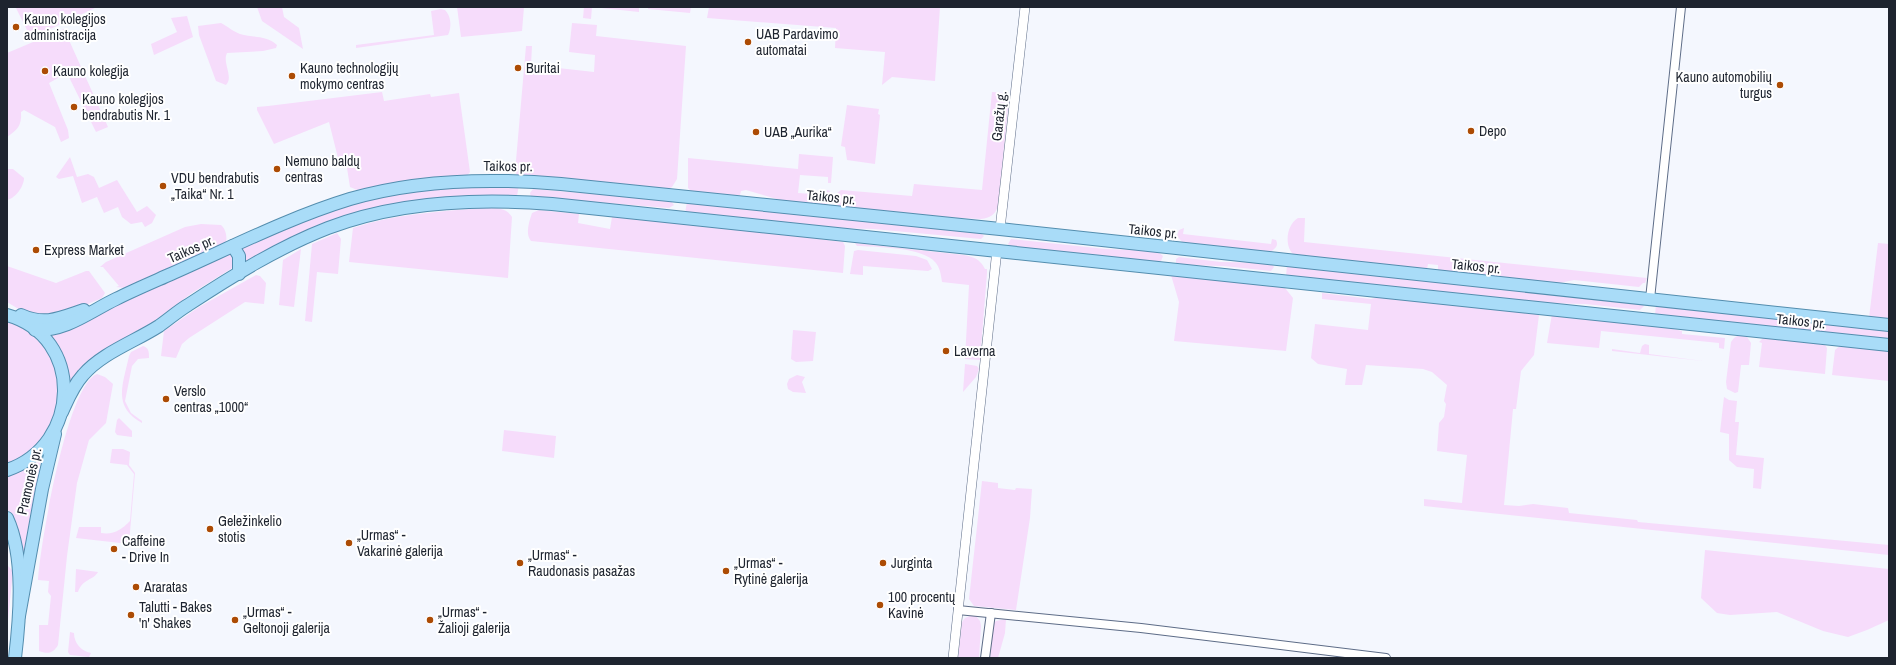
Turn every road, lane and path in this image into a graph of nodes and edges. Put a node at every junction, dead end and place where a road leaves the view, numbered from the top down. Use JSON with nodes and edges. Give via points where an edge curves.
{"nodes":[{"id":1,"x":1025,"y":7,"type":"edge"},
{"id":2,"x":1682,"y":7,"type":"edge"},
{"id":3,"x":534,"y":182,"type":"junction"},
{"id":4,"x":679,"y":196,"type":"junction"},
{"id":5,"x":523,"y":201,"type":"junction"},
{"id":6,"x":668,"y":215,"type":"junction"},
{"id":7,"x":1000,"y":229,"type":"junction"},
{"id":8,"x":233,"y":246,"type":"junction"},
{"id":9,"x":1175,"y":249,"type":"junction"},
{"id":10,"x":997,"y":250,"type":"junction"},
{"id":11,"x":1279,"y":260,"type":"junction"},
{"id":12,"x":1170,"y":269,"type":"junction"},
{"id":13,"x":239,"y":274,"type":"junction"},
{"id":14,"x":1277,"y":280,"type":"junction"},
{"id":15,"x":1650,"y":299,"type":"junction"},
{"id":16,"x":115,"y":300,"type":"junction"},
{"id":17,"x":9,"y":312,"type":"edge"},
{"id":18,"x":1638,"y":318,"type":"junction"},
{"id":19,"x":1889,"y":325,"type":"edge"},
{"id":20,"x":35,"y":330,"type":"junction"},
{"id":21,"x":1889,"y":345,"type":"edge"},
{"id":22,"x":78,"y":382,"type":"junction"},
{"id":23,"x":62,"y":412,"type":"junction"},
{"id":24,"x":58,"y":425,"type":"junction"},
{"id":25,"x":47,"y":468,"type":"junction"},
{"id":26,"x":7,"y":470,"type":"edge"},
{"id":27,"x":7,"y":518,"type":"edge"},
{"id":28,"x":958,"y":610,"type":"junction"},
{"id":29,"x":991,"y":613,"type":"junction"},
{"id":30,"x":19,"y":616,"type":"junction"},
{"id":31,"x":15,"y":658,"type":"edge"},
{"id":32,"x":953,"y":658,"type":"edge"},
{"id":33,"x":985,"y":658,"type":"edge"},
{"id":34,"x":1386,"y":658,"type":"edge"}],
"edges":[{"from":1,"to":7,"type":"street","name":"Garažų g."},
{"from":2,"to":15,"type":"street"},
{"from":3,"to":4,"type":"main road","name":"Taikos pr."},
{"from":3,"to":5,"type":"main road","via":[[527,187]]},
{"from":3,"to":8,"type":"main road","name":"Taikos pr.","via":[[448,182],[372,194],[312,213]]},
{"from":4,"to":6,"type":"main road","via":[[678,205]]},
{"from":4,"to":7,"type":"main road","name":"Taikos pr."},
{"from":5,"to":6,"type":"main road","name":"Taikos pr."},
{"from":5,"to":13,"type":"main road","name":"Taikos pr.","via":[[450,202],[357,218],[296,242]]},
{"from":6,"to":10,"type":"main road","name":"Taikos pr."},
{"from":7,"to":9,"type":"main road","name":"Taikos pr."},
{"from":7,"to":10,"type":"main road"},
{"from":8,"to":13,"type":"main road","via":[[239,256]]},
{"from":8,"to":16,"type":"main road","name":"Taikos pr."},
{"from":9,"to":11,"type":"main road","name":"Taikos pr."},
{"from":9,"to":12,"type":"main road"},
{"from":10,"to":12,"type":"main road","name":"Taikos pr."},
{"from":10,"to":28,"type":"street"},
{"from":11,"to":14,"type":"main road"},
{"from":11,"to":15,"type":"main road","name":"Taikos pr."},
{"from":12,"to":14,"type":"main road","name":"Taikos pr."},
{"from":13,"to":22,"type":"main road","name":"Taikos pr.","via":[[92,367]]},
{"from":14,"to":18,"type":"main road","name":"Taikos pr."},
{"from":15,"to":18,"type":"main road","via":[[1649,308]]},
{"from":15,"to":19,"type":"main road","name":"Taikos pr."},
{"from":16,"to":17,"type":"main road","via":[[47,322],[30,320]]},
{"from":16,"to":20,"type":"main road","name":"Taikos pr.","via":[[66,326]]},
{"from":17,"to":20,"type":"main road"},
{"from":18,"to":21,"type":"main road","name":"Taikos pr."},
{"from":20,"to":23,"type":"main road","via":[[50,346],[62,372]]},
{"from":22,"to":23,"type":"main road","name":"Taikos pr."},
{"from":22,"to":25,"type":"main road","name":"Taikos pr."},
{"from":23,"to":24,"type":"main road"},
{"from":24,"to":25,"type":"main road","name":"Pramonės pr."},
{"from":24,"to":26,"type":"main road","via":[[41,450],[29,460]]},
{"from":25,"to":30,"type":"main road","name":"Pramonės pr."},
{"from":27,"to":30,"type":"main road","name":"Pramonės pr.","via":[[18,549]]},
{"from":28,"to":29,"type":"street"},
{"from":28,"to":32,"type":"street"},
{"from":29,"to":33,"type":"street"},
{"from":29,"to":34,"type":"street"},
{"from":30,"to":31,"type":"main road","name":"Pramonės pr."}]}
